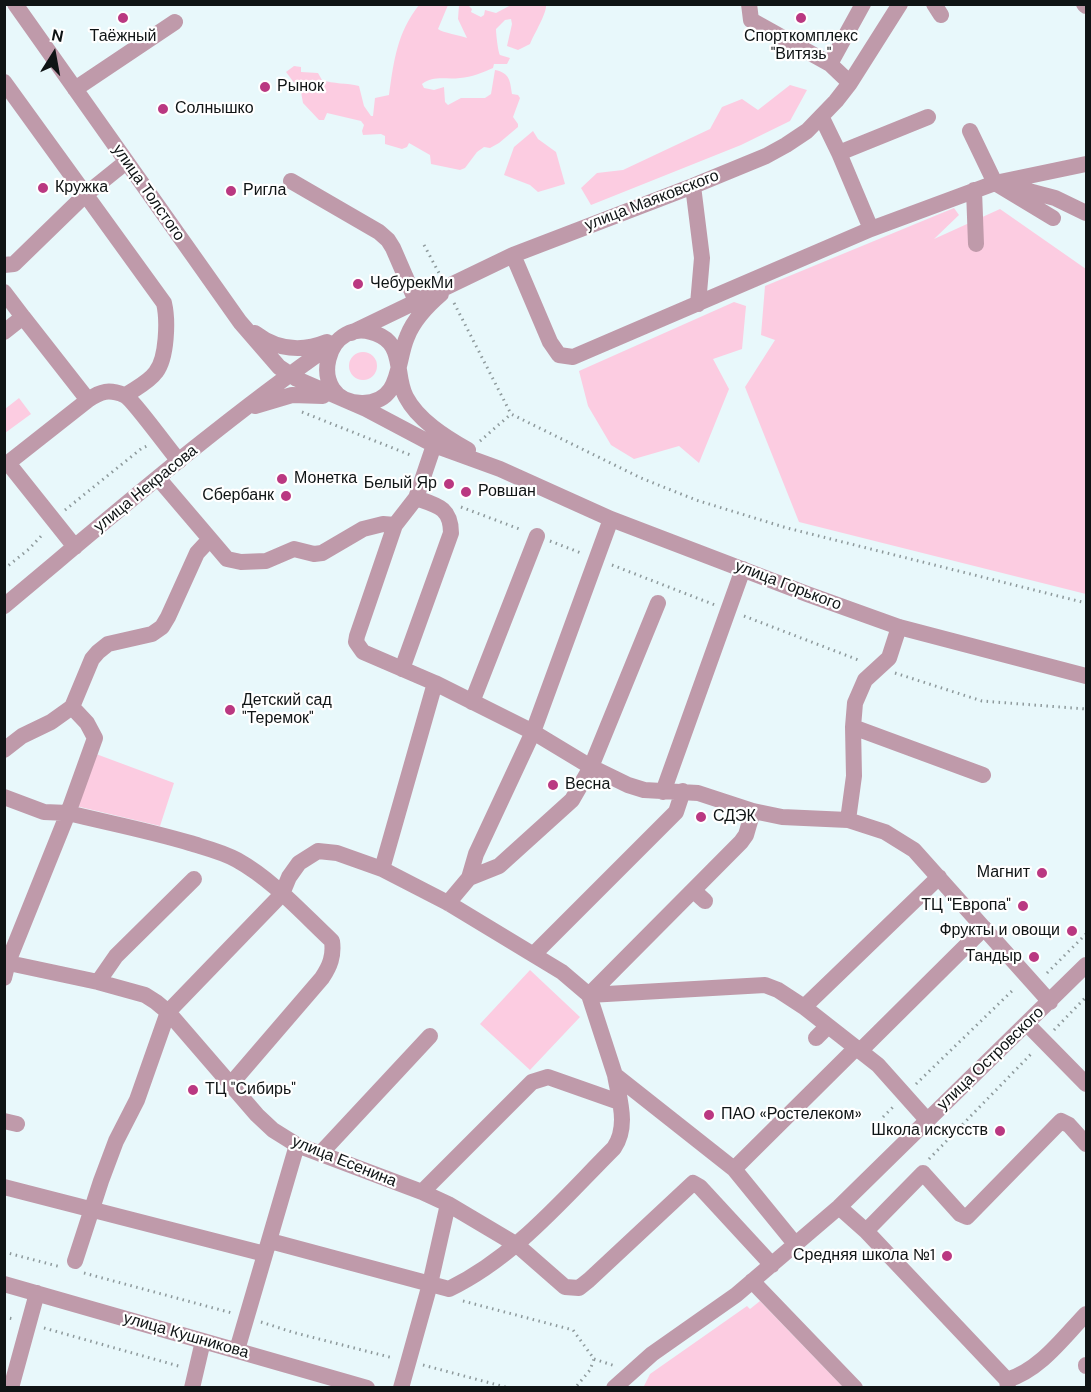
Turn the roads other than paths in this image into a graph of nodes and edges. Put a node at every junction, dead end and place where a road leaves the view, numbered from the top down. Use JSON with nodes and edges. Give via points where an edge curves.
{"nodes":[{"id":1,"x":15,"y":4,"type":"edge"},
{"id":2,"x":749,"y":4,"type":"edge"},
{"id":3,"x":863,"y":4,"type":"edge"},
{"id":4,"x":900,"y":4,"type":"edge"},
{"id":5,"x":175,"y":22,"type":"dead end"},
{"id":6,"x":830,"y":64,"type":"junction"},
{"id":7,"x":4,"y":82,"type":"edge"},
{"id":8,"x":850,"y":83,"type":"junction"},
{"id":9,"x":75,"y":89,"type":"junction"},
{"id":10,"x":928,"y":117,"type":"dead end"},
{"id":11,"x":822,"y":118,"type":"junction"},
{"id":12,"x":970,"y":131,"type":"dead end"},
{"id":13,"x":839,"y":153,"type":"junction"},
{"id":14,"x":126,"y":162,"type":"junction"},
{"id":15,"x":1086,"y":164,"type":"edge"},
{"id":16,"x":291,"y":181,"type":"dead end"},
{"id":17,"x":995,"y":183,"type":"junction"},
{"id":18,"x":693,"y":186,"type":"junction"},
{"id":19,"x":974,"y":190,"type":"junction"},
{"id":20,"x":85,"y":195,"type":"junction"},
{"id":21,"x":1086,"y":213,"type":"edge"},
{"id":22,"x":1053,"y":218,"type":"dead end"},
{"id":23,"x":871,"y":229,"type":"junction"},
{"id":24,"x":976,"y":244,"type":"dead end"},
{"id":25,"x":513,"y":255,"type":"junction"},
{"id":26,"x":4,"y":265,"type":"edge"},
{"id":27,"x":451,"y":285,"type":"junction"},
{"id":28,"x":4,"y":292,"type":"edge"},
{"id":29,"x":416,"y":301,"type":"junction"},
{"id":30,"x":698,"y":304,"type":"junction"},
{"id":31,"x":23,"y":317,"type":"junction"},
{"id":32,"x":240,"y":322,"type":"junction"},
{"id":33,"x":4,"y":332,"type":"edge"},
{"id":34,"x":344,"y":337,"type":"junction"},
{"id":35,"x":399,"y":369,"type":"junction"},
{"id":36,"x":289,"y":374,"type":"junction"},
{"id":37,"x":126,"y":395,"type":"junction"},
{"id":38,"x":88,"y":400,"type":"junction"},
{"id":39,"x":349,"y":401,"type":"junction"},
{"id":40,"x":242,"y":410,"type":"junction"},
{"id":41,"x":434,"y":445,"type":"junction"},
{"id":42,"x":179,"y":461,"type":"junction"},
{"id":43,"x":6,"y":464,"type":"edge"},
{"id":44,"x":500,"y":469,"type":"junction"},
{"id":45,"x":158,"y":478,"type":"junction"},
{"id":46,"x":416,"y":498,"type":"junction"},
{"id":47,"x":611,"y":519,"type":"junction"},
{"id":48,"x":395,"y":525,"type":"junction"},
{"id":49,"x":537,"y":536,"type":"road end"},
{"id":50,"x":210,"y":539,"type":"junction"},
{"id":51,"x":75,"y":547,"type":"junction"},
{"id":52,"x":743,"y":569,"type":"junction"},
{"id":53,"x":658,"y":603,"type":"dead end"},
{"id":54,"x":4,"y":606,"type":"edge"},
{"id":55,"x":899,"y":627,"type":"junction"},
{"id":56,"x":402,"y":669,"type":"junction"},
{"id":57,"x":1086,"y":676,"type":"edge"},
{"id":58,"x":435,"y":683,"type":"junction"},
{"id":59,"x":472,"y":702,"type":"junction"},
{"id":60,"x":72,"y":707,"type":"junction"},
{"id":61,"x":853,"y":727,"type":"junction"},
{"id":62,"x":533,"y":732,"type":"junction"},
{"id":63,"x":4,"y":750,"type":"edge"},
{"id":64,"x":591,"y":767,"type":"junction"},
{"id":65,"x":983,"y":775,"type":"dead end"},
{"id":66,"x":683,"y":791,"type":"junction"},
{"id":67,"x":663,"y":792,"type":"junction"},
{"id":68,"x":4,"y":797,"type":"edge"},
{"id":69,"x":753,"y":811,"type":"junction"},
{"id":70,"x":68,"y":813,"type":"junction"},
{"id":71,"x":848,"y":820,"type":"junction"},
{"id":72,"x":382,"y":869,"type":"junction"},
{"id":73,"x":939,"y":877,"type":"junction"},
{"id":74,"x":469,"y":878,"type":"junction"},
{"id":75,"x":194,"y":879,"type":"dead end"},
{"id":76,"x":282,"y":894,"type":"junction"},
{"id":77,"x":448,"y":903,"type":"junction"},
{"id":78,"x":984,"y":928,"type":"junction"},
{"id":79,"x":534,"y":954,"type":"junction"},
{"id":80,"x":1086,"y":965,"type":"edge"},
{"id":81,"x":6,"y":967,"type":"edge"},
{"id":82,"x":98,"y":982,"type":"junction"},
{"id":83,"x":589,"y":995,"type":"junction"},
{"id":84,"x":1050,"y":1002,"type":"junction"},
{"id":85,"x":804,"y":1007,"type":"junction"},
{"id":86,"x":168,"y":1012,"type":"junction"},
{"id":87,"x":1027,"y":1024,"type":"junction"},
{"id":88,"x":828,"y":1026,"type":"junction"},
{"id":89,"x":430,"y":1036,"type":"dead end"},
{"id":90,"x":816,"y":1038,"type":"dead end"},
{"id":91,"x":858,"y":1049,"type":"junction"},
{"id":92,"x":615,"y":1075,"type":"junction"},
{"id":93,"x":1086,"y":1084,"type":"edge"},
{"id":94,"x":230,"y":1085,"type":"junction"},
{"id":95,"x":619,"y":1102,"type":"junction"},
{"id":96,"x":928,"y":1121,"type":"junction"},
{"id":97,"x":1086,"y":1144,"type":"edge"},
{"id":98,"x":297,"y":1145,"type":"junction"},
{"id":99,"x":320,"y":1154,"type":"junction"},
{"id":100,"x":734,"y":1169,"type":"junction"},
{"id":101,"x":4,"y":1187,"type":"edge"},
{"id":102,"x":422,"y":1192,"type":"junction"},
{"id":103,"x":448,"y":1204,"type":"junction"},
{"id":104,"x":839,"y":1207,"type":"junction"},
{"id":105,"x":92,"y":1210,"type":"junction"},
{"id":106,"x":866,"y":1232,"type":"junction"},
{"id":107,"x":517,"y":1245,"type":"junction"},
{"id":108,"x":796,"y":1245,"type":"junction"},
{"id":109,"x":268,"y":1247,"type":"junction"},
{"id":110,"x":75,"y":1261,"type":"dead end"},
{"id":111,"x":772,"y":1264,"type":"junction"},
{"id":112,"x":752,"y":1281,"type":"junction"},
{"id":113,"x":4,"y":1284,"type":"edge"},
{"id":114,"x":430,"y":1284,"type":"junction"},
{"id":115,"x":37,"y":1293,"type":"junction"},
{"id":116,"x":1086,"y":1314,"type":"edge"},
{"id":117,"x":203,"y":1341,"type":"junction"},
{"id":118,"x":237,"y":1350,"type":"junction"},
{"id":119,"x":194,"y":1379,"type":"edge"},
{"id":120,"x":1008,"y":1384,"type":"edge"},
{"id":121,"x":617,"y":1385,"type":"edge"},
{"id":122,"x":11,"y":1388,"type":"edge"},
{"id":123,"x":367,"y":1388,"type":"edge"},
{"id":124,"x":401,"y":1388,"type":"edge"},
{"id":125,"x":855,"y":1388,"type":"edge"}],
"edges":[{"from":1,"to":9,"type":"street","name":"улица Толстого"},
{"from":2,"to":6,"type":"street","via":[[751,20]]},
{"from":3,"to":6,"type":"street"},
{"from":4,"to":8,"type":"street","name":"улица Маяковского"},
{"from":5,"to":9,"type":"street"},
{"from":6,"to":8,"type":"street"},
{"from":7,"to":20,"type":"street"},
{"from":8,"to":11,"type":"street","name":"улица Маяковского"},
{"from":9,"to":14,"type":"street","name":"улица Толстого"},
{"from":10,"to":13,"type":"street"},
{"from":11,"to":13,"type":"street"},
{"from":11,"to":18,"type":"street","name":"улица Маяковского","via":[[766,156]]},
{"from":12,"to":17,"type":"street"},
{"from":13,"to":23,"type":"street"},
{"from":14,"to":20,"type":"street"},
{"from":14,"to":32,"type":"street","name":"улица Толстого"},
{"from":15,"to":17,"type":"street"},
{"from":16,"to":29,"type":"street","via":[[388,240]]},
{"from":17,"to":19,"type":"street"},
{"from":17,"to":21,"type":"street","via":[[1036,191]]},
{"from":17,"to":22,"type":"street"},
{"from":18,"to":25,"type":"street","name":"улица Маяковского"},
{"from":18,"to":30,"type":"street","via":[[702,258]]},
{"from":19,"to":23,"type":"street"},
{"from":19,"to":24,"type":"street"},
{"from":20,"to":26,"type":"street","via":[[14,264]]},
{"from":20,"to":37,"type":"street","via":[[164,303],[158,371]]},
{"from":23,"to":30,"type":"street"},
{"from":25,"to":27,"type":"street","name":"улица Маяковского"},
{"from":25,"to":30,"type":"street","via":[[559,355],[573,357]]},
{"from":27,"to":29,"type":"street","name":"улица Маяковского"},
{"from":27,"to":35,"type":"street","via":[[414,322]]},
{"from":28,"to":31,"type":"street"},
{"from":29,"to":34,"type":"street","name":"улица Маяковского"},
{"from":31,"to":33,"type":"street"},
{"from":31,"to":38,"type":"street"},
{"from":32,"to":34,"type":"street","via":[[285,348],[307,348]]},
{"from":32,"to":36,"type":"street","name":"улица Толстого"},
{"from":34,"to":35,"type":"street","via":[[365,331],[384,338],[394,349]]},
{"from":34,"to":36,"type":"street","name":"улица Некрасова"},
{"from":34,"to":39,"type":"street","via":[[329,353],[327,372],[334,389]]},
{"from":35,"to":39,"type":"street","via":[[395,384],[385,395],[372,402]]},
{"from":35,"to":44,"type":"street","name":"улица Горького","via":[[402,389],[417,412],[458,445]]},
{"from":36,"to":39,"type":"street","name":"улица Толстого"},
{"from":36,"to":40,"type":"street","name":"улица Некрасова"},
{"from":37,"to":38,"type":"street","via":[[101,392]]},
{"from":37,"to":42,"type":"street"},
{"from":38,"to":43,"type":"street"},
{"from":39,"to":40,"type":"street","via":[[291,395]]},
{"from":39,"to":41,"type":"street","name":"улица Горького"},
{"from":40,"to":42,"type":"street","name":"улица Некрасова"},
{"from":41,"to":44,"type":"street","name":"улица Горького"},
{"from":41,"to":46,"type":"street"},
{"from":42,"to":45,"type":"street","name":"улица Некрасова"},
{"from":43,"to":51,"type":"street"},
{"from":44,"to":47,"type":"street","name":"улица Горького"},
{"from":45,"to":50,"type":"street"},
{"from":45,"to":51,"type":"street","name":"улица Некрасова"},
{"from":46,"to":48,"type":"street"},
{"from":46,"to":56,"type":"street","via":[[441,507],[451,533]]},
{"from":47,"to":52,"type":"street","name":"улица Горького"},
{"from":47,"to":62,"type":"street"},
{"from":48,"to":50,"type":"street","via":[[363,529],[322,554],[294,549],[266,561],[227,559]]},
{"from":48,"to":56,"type":"street","via":[[356,642],[363,652]]},
{"from":49,"to":59,"type":"street"},
{"from":50,"to":60,"type":"street","via":[[197,553],[162,627],[152,634],[108,644],[98,652]]},
{"from":51,"to":54,"type":"street","name":"улица Некрасова"},
{"from":52,"to":55,"type":"street","name":"улица Горького"},
{"from":52,"to":67,"type":"street"},
{"from":53,"to":64,"type":"street"},
{"from":55,"to":57,"type":"street","name":"улица Горького"},
{"from":55,"to":61,"type":"street","via":[[889,658],[860,688]]},
{"from":56,"to":58,"type":"street"},
{"from":58,"to":59,"type":"street"},
{"from":58,"to":72,"type":"street"},
{"from":59,"to":62,"type":"street"},
{"from":60,"to":63,"type":"street"},
{"from":60,"to":70,"type":"street","via":[[95,738]]},
{"from":61,"to":65,"type":"street"},
{"from":61,"to":71,"type":"street","via":[[854,776]]},
{"from":62,"to":64,"type":"street"},
{"from":62,"to":74,"type":"street","via":[[476,854]]},
{"from":64,"to":67,"type":"street","via":[[628,786]]},
{"from":64,"to":74,"type":"street","via":[[572,800],[499,866]]},
{"from":66,"to":67,"type":"street"},
{"from":66,"to":69,"type":"street"},
{"from":66,"to":79,"type":"street","via":[[676,812]]},
{"from":68,"to":70,"type":"street","via":[[44,812]]},
{"from":69,"to":71,"type":"street","via":[[782,817]]},
{"from":69,"to":83,"type":"street","via":[[746,835],[700,896]]},
{"from":70,"to":76,"type":"street","via":[[216,851],[249,867]]},
{"from":70,"to":81,"type":"street"},
{"from":71,"to":73,"type":"street","via":[[899,840]]},
{"from":72,"to":76,"type":"street","via":[[337,852],[318,851],[299,863]]},
{"from":72,"to":77,"type":"street"},
{"from":73,"to":78,"type":"street"},
{"from":73,"to":85,"type":"street"},
{"from":74,"to":77,"type":"street"},
{"from":75,"to":82,"type":"street","via":[[116,956]]},
{"from":76,"to":86,"type":"street"},
{"from":76,"to":94,"type":"street","via":[[332,941],[329,968]]},
{"from":77,"to":79,"type":"street"},
{"from":78,"to":84,"type":"street"},
{"from":78,"to":91,"type":"street"},
{"from":79,"to":83,"type":"street"},
{"from":80,"to":84,"type":"street","name":"улица Островского"},
{"from":81,"to":82,"type":"street","name":"улица Есенина"},
{"from":82,"to":86,"type":"street","name":"улица Есенина","via":[[145,995]]},
{"from":83,"to":85,"type":"street","via":[[765,985]]},
{"from":83,"to":92,"type":"street"},
{"from":84,"to":87,"type":"street","name":"улица Островского"},
{"from":85,"to":88,"type":"street"},
{"from":86,"to":94,"type":"street","name":"улица Есенина"},
{"from":86,"to":105,"type":"street"},
{"from":87,"to":93,"type":"street"},
{"from":87,"to":96,"type":"street","name":"улица Островского"},
{"from":88,"to":90,"type":"street"},
{"from":88,"to":91,"type":"street"},
{"from":89,"to":99,"type":"street"},
{"from":91,"to":96,"type":"street","via":[[878,1065]]},
{"from":91,"to":100,"type":"street"},
{"from":92,"to":95,"type":"street"},
{"from":92,"to":100,"type":"street"},
{"from":94,"to":98,"type":"street","name":"улица Есенина","via":[[265,1123]]},
{"from":95,"to":102,"type":"street","via":[[548,1077],[532,1082]]},
{"from":95,"to":107,"type":"street","via":[[622,1126],[614,1148]]},
{"from":96,"to":104,"type":"street","name":"улица Островского"},
{"from":97,"to":106,"type":"street","via":[[1061,1121],[967,1217],[923,1173]]},
{"from":98,"to":99,"type":"street","name":"улица Есенина"},
{"from":98,"to":109,"type":"street"},
{"from":99,"to":102,"type":"street","name":"улица Есенина"},
{"from":100,"to":108,"type":"street"},
{"from":101,"to":105,"type":"street"},
{"from":102,"to":103,"type":"street","name":"улица Есенина"},
{"from":103,"to":107,"type":"street","name":"улица Есенина"},
{"from":103,"to":114,"type":"street"},
{"from":104,"to":106,"type":"street"},
{"from":104,"to":108,"type":"street","name":"улица Островского"},
{"from":105,"to":109,"type":"street"},
{"from":105,"to":110,"type":"street"},
{"from":106,"to":120,"type":"street"},
{"from":107,"to":111,"type":"street","name":"улица Есенина","via":[[565,1287],[579,1288],[693,1183]]},
{"from":107,"to":114,"type":"street","via":[[449,1289]]},
{"from":108,"to":111,"type":"street","name":"улица Островского"},
{"from":109,"to":114,"type":"street"},
{"from":109,"to":118,"type":"street"},
{"from":111,"to":112,"type":"street","name":"улица Островского"},
{"from":112,"to":121,"type":"street","name":"улица Островского","via":[[652,1354]]},
{"from":112,"to":125,"type":"street"},
{"from":113,"to":115,"type":"street","name":"улица Кушникова"},
{"from":114,"to":124,"type":"street"},
{"from":115,"to":117,"type":"street","name":"улица Кушникова"},
{"from":115,"to":122,"type":"street"},
{"from":116,"to":120,"type":"street","via":[[1036,1366]]},
{"from":117,"to":118,"type":"street","name":"улица Кушникова"},
{"from":117,"to":119,"type":"street"},
{"from":118,"to":123,"type":"street","name":"улица Кушникова"}]}
